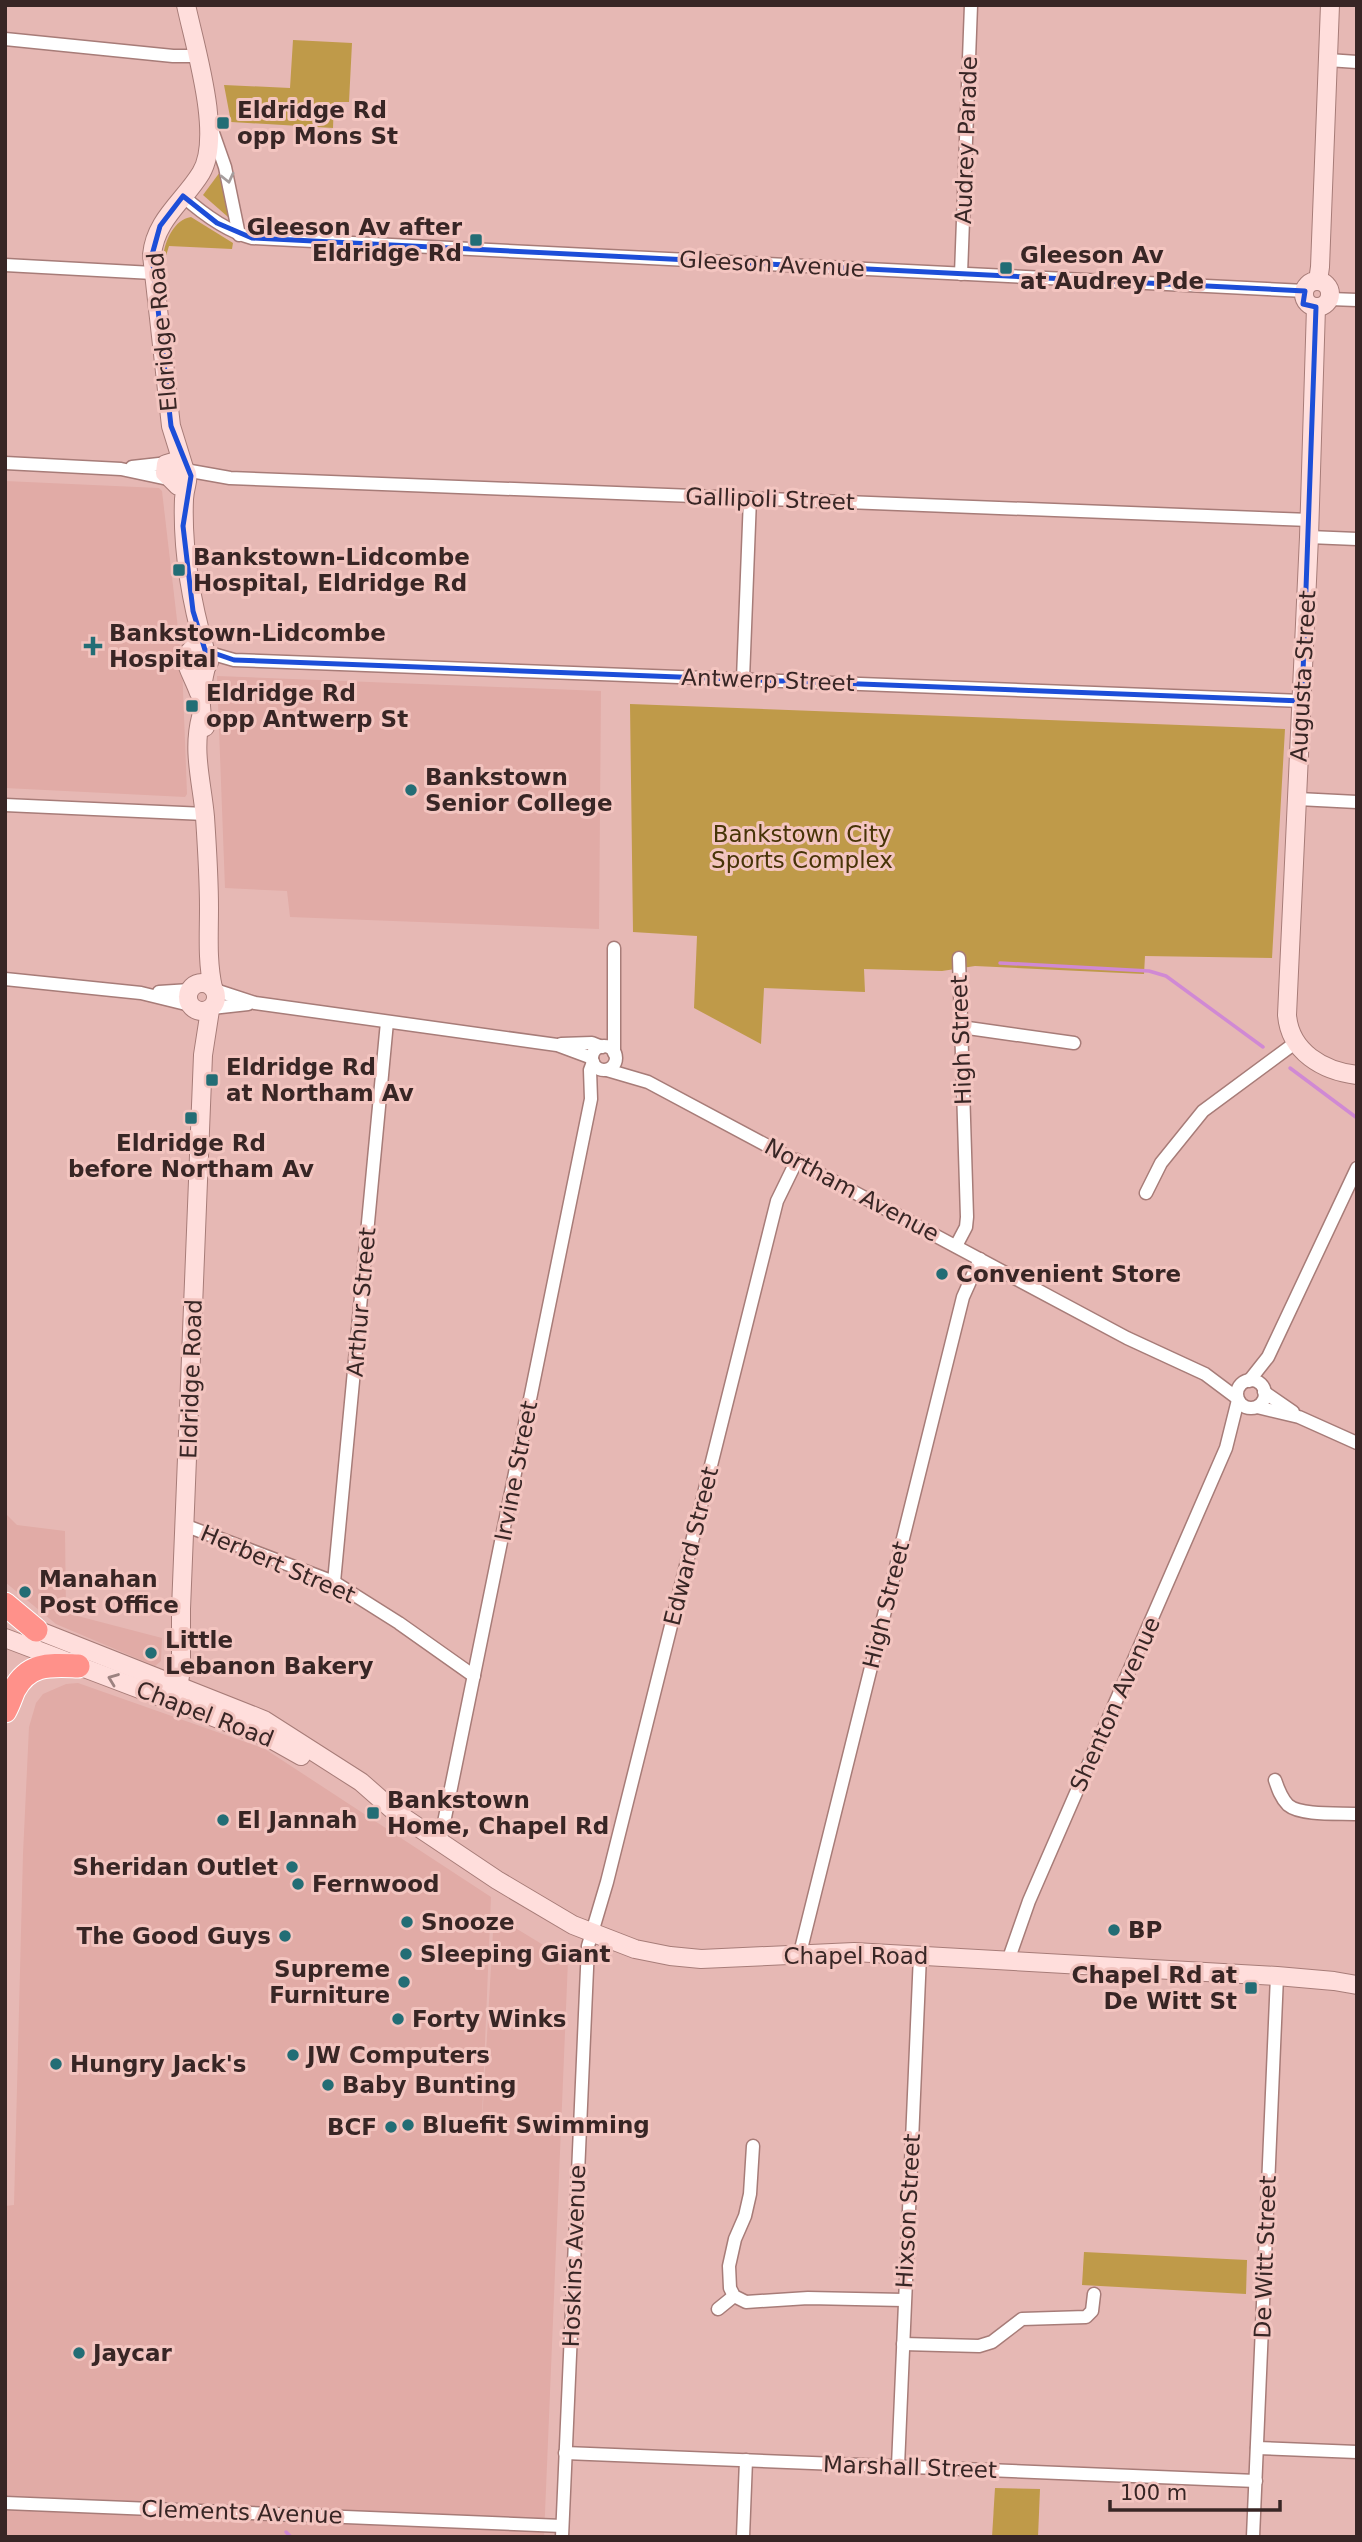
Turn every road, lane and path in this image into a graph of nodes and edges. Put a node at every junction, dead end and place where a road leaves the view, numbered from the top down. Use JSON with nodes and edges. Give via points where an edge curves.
{"nodes":[{"id":1,"x":186,"y":5,"type":"edge"},
{"id":2,"x":971,"y":5,"type":"edge"},
{"id":3,"x":1330,"y":5,"type":"edge"},
{"id":4,"x":5,"y":39,"type":"edge"},
{"id":5,"x":197,"y":56,"type":"junction"},
{"id":6,"x":1328,"y":60,"type":"junction"},
{"id":7,"x":1357,"y":62,"type":"edge"},
{"id":8,"x":210,"y":123,"type":"junction"},
{"id":9,"x":183,"y":196,"type":"junction"},
{"id":10,"x":239,"y":235,"type":"junction"},
{"id":11,"x":5,"y":265,"type":"edge"},
{"id":12,"x":153,"y":273,"type":"junction"},
{"id":13,"x":961,"y":274,"type":"junction"},
{"id":14,"x":1311,"y":286,"type":"junction"},
{"id":15,"x":1357,"y":300,"type":"edge"},
{"id":16,"x":1323,"y":303,"type":"junction"},
{"id":17,"x":5,"y":463,"type":"edge"},
{"id":18,"x":177,"y":473,"type":"junction"},
{"id":19,"x":750,"y":498,"type":"junction"},
{"id":20,"x":1310,"y":528,"type":"junction"},
{"id":21,"x":1357,"y":539,"type":"edge"},
{"id":22,"x":200,"y":659,"type":"junction"},
{"id":23,"x":743,"y":679,"type":"junction"},
{"id":24,"x":1302,"y":701,"type":"junction"},
{"id":25,"x":1298,"y":799,"type":"junction"},
{"id":26,"x":1357,"y":802,"type":"edge"},
{"id":27,"x":5,"y":805,"type":"edge"},
{"id":28,"x":205,"y":814,"type":"junction"},
{"id":29,"x":614,"y":948,"type":"dead end"},
{"id":30,"x":959,"y":958,"type":"dead end"},
{"id":31,"x":5,"y":979,"type":"edge"},
{"id":32,"x":203,"y":998,"type":"junction"},
{"id":33,"x":387,"y":1022,"type":"junction"},
{"id":34,"x":961,"y":1027,"type":"junction"},
{"id":35,"x":1074,"y":1043,"type":"dead end"},
{"id":36,"x":1295,"y":1043,"type":"junction"},
{"id":37,"x":557,"y":1045,"type":"junction"},
{"id":38,"x":609,"y":1051,"type":"junction"},
{"id":39,"x":592,"y":1060,"type":"junction"},
{"id":40,"x":606,"y":1070,"type":"junction"},
{"id":41,"x":1357,"y":1075,"type":"edge"},
{"id":42,"x":648,"y":1082,"type":"junction"},
{"id":43,"x":591,"y":1099,"type":"junction"},
{"id":44,"x":797,"y":1160,"type":"junction"},
{"id":45,"x":1357,"y":1168,"type":"edge"},
{"id":46,"x":1146,"y":1193,"type":"dead end"},
{"id":47,"x":956,"y":1246,"type":"junction"},
{"id":48,"x":980,"y":1259,"type":"junction"},
{"id":49,"x":1269,"y":1357,"type":"junction"},
{"id":50,"x":1205,"y":1374,"type":"junction"},
{"id":51,"x":1248,"y":1381,"type":"junction"},
{"id":52,"x":1264,"y":1391,"type":"junction"},
{"id":53,"x":1238,"y":1399,"type":"junction"},
{"id":54,"x":1255,"y":1407,"type":"junction"},
{"id":55,"x":1299,"y":1416,"type":"junction"},
{"id":56,"x":1357,"y":1443,"type":"edge"},
{"id":57,"x":1226,"y":1448,"type":"junction"},
{"id":58,"x":184,"y":1525,"type":"junction"},
{"id":59,"x":334,"y":1582,"type":"junction"},
{"id":60,"x":5,"y":1604,"type":"edge"},
{"id":61,"x":5,"y":1618,"type":"edge"},
{"id":62,"x":36,"y":1630,"type":"junction"},
{"id":63,"x":5,"y":1638,"type":"edge"},
{"id":64,"x":78,"y":1665,"type":"junction"},
{"id":65,"x":474,"y":1676,"type":"junction"},
{"id":66,"x":177,"y":1695,"type":"junction"},
{"id":67,"x":5,"y":1711,"type":"edge"},
{"id":68,"x":1275,"y":1780,"type":"dead end"},
{"id":69,"x":1357,"y":1814,"type":"edge"},
{"id":70,"x":440,"y":1842,"type":"junction"},
{"id":71,"x":592,"y":1934,"type":"junction"},
{"id":72,"x":800,"y":1953,"type":"junction"},
{"id":73,"x":920,"y":1955,"type":"junction"},
{"id":74,"x":1008,"y":1961,"type":"junction"},
{"id":75,"x":1277,"y":1976,"type":"junction"},
{"id":76,"x":1357,"y":1985,"type":"edge"},
{"id":77,"x":753,"y":2146,"type":"dead end"},
{"id":78,"x":1094,"y":2294,"type":"dead end"},
{"id":79,"x":734,"y":2296,"type":"junction"},
{"id":80,"x":904,"y":2300,"type":"junction"},
{"id":81,"x":718,"y":2309,"type":"dead end"},
{"id":82,"x":903,"y":2343,"type":"junction"},
{"id":83,"x":1257,"y":2448,"type":"junction"},
{"id":84,"x":1357,"y":2452,"type":"edge"},
{"id":85,"x":565,"y":2453,"type":"junction"},
{"id":86,"x":746,"y":2460,"type":"junction"},
{"id":87,"x":898,"y":2466,"type":"junction"},
{"id":88,"x":1255,"y":2481,"type":"junction"},
{"id":89,"x":5,"y":2502,"type":"edge"},
{"id":90,"x":562,"y":2531,"type":"edge"},
{"id":91,"x":743,"y":2537,"type":"edge"},
{"id":92,"x":1253,"y":2537,"type":"edge"}],
"edges":[{"from":1,"to":5,"type":"street","name":"Eldridge Road"},
{"from":2,"to":13,"type":"street","name":"Audrey Parade"},
{"from":3,"to":6,"type":"street"},
{"from":4,"to":5,"type":"street"},
{"from":5,"to":8,"type":"street","name":"Eldridge Road"},
{"from":6,"to":7,"type":"street"},
{"from":6,"to":14,"type":"street","via":[[1320,267]]},
{"from":8,"to":9,"type":"street","name":"Eldridge Road","via":[[207,160]]},
{"from":8,"to":10,"type":"street","one_way":true},
{"from":9,"to":10,"type":"street","name":"Gleeson Avenue"},
{"from":9,"to":12,"type":"street","name":"Eldridge Road","via":[[157,233],[152,247]]},
{"from":10,"to":13,"type":"street","name":"Gleeson Avenue"},
{"from":11,"to":12,"type":"street"},
{"from":12,"to":18,"type":"street","name":"Eldridge Road"},
{"from":13,"to":14,"type":"street","name":"Gleeson Avenue"},
{"from":14,"to":16,"type":"street","via":[[1324,283],[1329,288]]},
{"from":15,"to":16,"type":"street"},
{"from":16,"to":20,"type":"street","name":"Augusta Street"},
{"from":17,"to":18,"type":"street","name":"Gallipoli Street"},
{"from":18,"to":19,"type":"street","name":"Gallipoli Street"},
{"from":18,"to":22,"type":"street","name":"Eldridge Road"},
{"from":19,"to":20,"type":"street","name":"Gallipoli Street"},
{"from":19,"to":23,"type":"street"},
{"from":20,"to":21,"type":"street","name":"Gallipoli Street"},
{"from":20,"to":24,"type":"street","name":"Augusta Street"},
{"from":22,"to":23,"type":"street","name":"Antwerp Street"},
{"from":22,"to":28,"type":"street","name":"Eldridge Road","via":[[197,734]]},
{"from":23,"to":24,"type":"street","name":"Antwerp Street"},
{"from":24,"to":25,"type":"street","name":"Augusta Street"},
{"from":25,"to":26,"type":"street"},
{"from":25,"to":36,"type":"street","name":"Augusta Street","via":[[1287,1015]]},
{"from":27,"to":28,"type":"street"},
{"from":28,"to":32,"type":"street","name":"Eldridge Road","via":[[209,904]]},
{"from":29,"to":38,"type":"street"},
{"from":30,"to":34,"type":"street","name":"High Street"},
{"from":31,"to":32,"type":"street"},
{"from":32,"to":33,"type":"street"},
{"from":32,"to":58,"type":"street","name":"Eldridge Road"},
{"from":33,"to":37,"type":"street"},
{"from":33,"to":59,"type":"street","name":"Arthur Street"},
{"from":34,"to":35,"type":"street"},
{"from":34,"to":47,"type":"street","name":"High Street","via":[[967,1217]]},
{"from":36,"to":41,"type":"street","via":[[1328,1068]]},
{"from":36,"to":46,"type":"street","via":[[1203,1111],[1161,1163]]},
{"from":37,"to":38,"type":"street","via":[[592,1043]]},
{"from":37,"to":39,"type":"street"},
{"from":38,"to":39,"type":"street","via":[[595,1051]]},
{"from":38,"to":40,"type":"street","via":[[613,1066]]},
{"from":38,"to":42,"type":"street","name":"Northam Avenue"},
{"from":39,"to":40,"type":"street","via":[[597,1068]]},
{"from":39,"to":43,"type":"street","name":"Irvine Street"},
{"from":40,"to":42,"type":"street","name":"Northam Avenue"},
{"from":40,"to":43,"type":"street","name":"Irvine Street"},
{"from":42,"to":44,"type":"street","name":"Northam Avenue"},
{"from":43,"to":65,"type":"street","name":"Irvine Street"},
{"from":44,"to":47,"type":"street","name":"Northam Avenue"},
{"from":44,"to":71,"type":"street","name":"Edward Street","via":[[777,1201]]},
{"from":45,"to":49,"type":"street"},
{"from":47,"to":48,"type":"street","name":"Northam Avenue"},
{"from":48,"to":50,"type":"street","name":"Northam Avenue"},
{"from":48,"to":72,"type":"street","name":"High Street","via":[[963,1297]]},
{"from":49,"to":51,"type":"street"},
{"from":49,"to":52,"type":"street"},
{"from":50,"to":51,"type":"street","name":"Northam Avenue"},
{"from":50,"to":53,"type":"street","name":"Northam Avenue"},
{"from":51,"to":52,"type":"street"},
{"from":51,"to":53,"type":"street","via":[[1238,1389]]},
{"from":52,"to":54,"type":"street","via":[[1262,1402]]},
{"from":52,"to":55,"type":"street"},
{"from":53,"to":54,"type":"street","via":[[1243,1406]]},
{"from":53,"to":57,"type":"street","name":"Shenton Avenue"},
{"from":54,"to":55,"type":"street"},
{"from":54,"to":57,"type":"street","name":"Shenton Avenue"},
{"from":55,"to":56,"type":"street"},
{"from":57,"to":74,"type":"street","name":"Shenton Avenue","via":[[1029,1901]]},
{"from":58,"to":59,"type":"street","name":"Herbert Street"},
{"from":58,"to":66,"type":"street","name":"Eldridge Road"},
{"from":59,"to":65,"type":"street","name":"Herbert Street"},
{"from":60,"to":62,"type":"highway"},
{"from":61,"to":62,"type":"street","name":"Chapel Road"},
{"from":62,"to":66,"type":"street","name":"Chapel Road"},
{"from":63,"to":64,"type":"street","name":"Chapel Road"},
{"from":66,"to":64,"type":"street","name":"Chapel Road","one_way":true},
{"from":64,"to":67,"type":"highway","via":[[32,1669],[20,1681]]},
{"from":65,"to":70,"type":"street","name":"Irvine Street"},
{"from":66,"to":70,"type":"street","name":"Chapel Road","via":[[242,1710],[283,1731]]},
{"from":68,"to":69,"type":"street","via":[[1289,1807]]},
{"from":70,"to":71,"type":"street","name":"Chapel Road"},
{"from":71,"to":72,"type":"street","name":"Chapel Road","via":[[649,1953],[681,1958]]},
{"from":71,"to":85,"type":"street","name":"Hoskins Avenue","via":[[585,1983]]},
{"from":72,"to":73,"type":"street","name":"Chapel Road"},
{"from":73,"to":74,"type":"street","name":"Chapel Road"},
{"from":73,"to":80,"type":"street","name":"Hixson Street"},
{"from":74,"to":75,"type":"street","name":"Chapel Road"},
{"from":75,"to":76,"type":"street","name":"Chapel Road"},
{"from":75,"to":83,"type":"street","name":"De Witt Street"},
{"from":77,"to":79,"type":"street","via":[[750,2194],[731,2252],[729,2280]]},
{"from":78,"to":82,"type":"street","via":[[1092,2311],[1086,2317],[1022,2319],[986,2345]]},
{"from":79,"to":80,"type":"street","via":[[746,2302]]},
{"from":79,"to":81,"type":"street"},
{"from":80,"to":82,"type":"street","name":"Hixson Street"},
{"from":82,"to":87,"type":"street","name":"Hixson Street"},
{"from":83,"to":84,"type":"street"},
{"from":83,"to":88,"type":"street","name":"De Witt Street"},
{"from":85,"to":86,"type":"street","name":"Marshall Street"},
{"from":85,"to":90,"type":"street","name":"Hoskins Avenue"},
{"from":86,"to":87,"type":"street","name":"Marshall Street"},
{"from":86,"to":91,"type":"street"},
{"from":87,"to":88,"type":"street","name":"Marshall Street"},
{"from":88,"to":92,"type":"street","name":"De Witt Street"},
{"from":89,"to":90,"type":"street","name":"Clements Avenue"}]}
